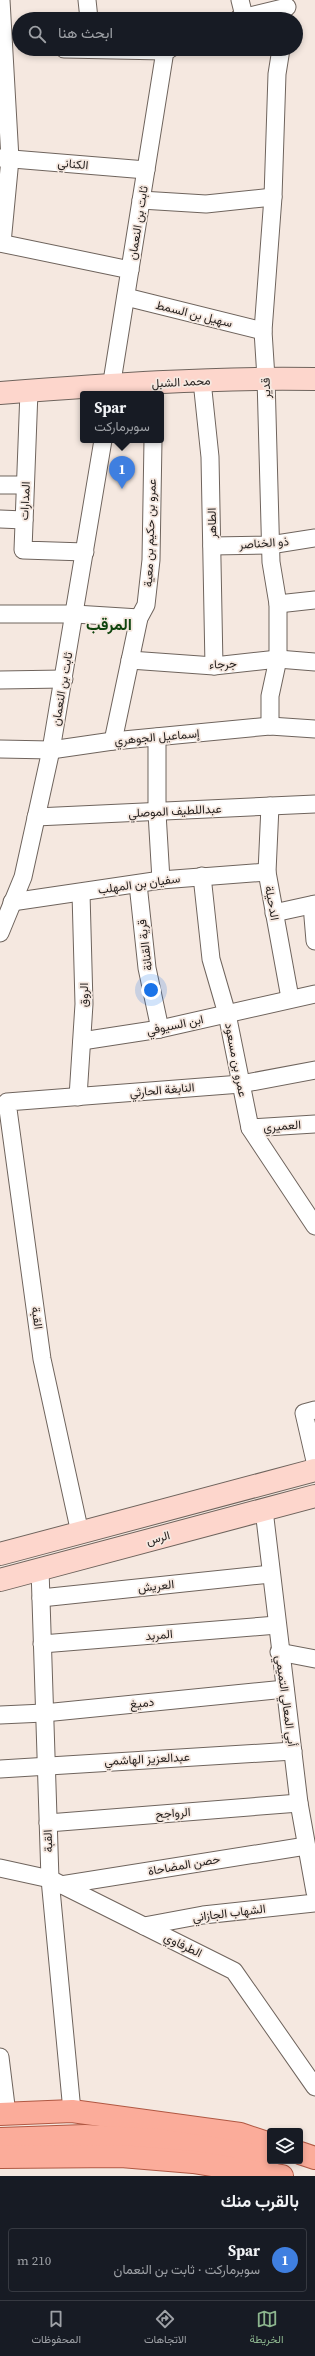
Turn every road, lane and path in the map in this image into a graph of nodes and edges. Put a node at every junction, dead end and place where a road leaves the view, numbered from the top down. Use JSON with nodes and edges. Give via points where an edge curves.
{"nodes":[{"id":1,"x":1,"y":0,"type":"edge"},
{"id":2,"x":87,"y":0,"type":"edge"},
{"id":3,"x":240,"y":0,"type":"edge"},
{"id":4,"x":287,"y":9,"type":"edge"},
{"id":5,"x":88,"y":12,"type":"edge"},
{"id":6,"x":241,"y":12,"type":"edge"},
{"id":7,"x":272,"y":12,"type":"edge"},
{"id":8,"x":11,"y":48,"type":"edge"},
{"id":9,"x":167,"y":56,"type":"edge"},
{"id":10,"x":280,"y":56,"type":"edge"},
{"id":11,"x":5,"y":158,"type":"edge"},
{"id":12,"x":146,"y":170,"type":"junction"},
{"id":13,"x":273,"y":197,"type":"junction"},
{"id":14,"x":141,"y":200,"type":"junction"},
{"id":15,"x":1,"y":243,"type":"edge"},
{"id":16,"x":130,"y":270,"type":"junction"},
{"id":17,"x":126,"y":297,"type":"junction"},
{"id":18,"x":263,"y":331,"type":"junction"},
{"id":19,"x":266,"y":378,"type":"junction"},
{"id":20,"x":315,"y":379,"type":"edge"},
{"id":21,"x":202,"y":381,"type":"junction"},
{"id":22,"x":111,"y":389,"type":"edge"},
{"id":23,"x":153,"y":389,"type":"edge"},
{"id":24,"x":29,"y":391,"type":"junction"},
{"id":25,"x":0,"y":393,"type":"edge"},
{"id":26,"x":103,"y":443,"type":"edge"},
{"id":27,"x":153,"y":443,"type":"edge"},
{"id":28,"x":0,"y":485,"type":"edge"},
{"id":29,"x":25,"y":485,"type":"junction"},
{"id":30,"x":0,"y":519,"type":"edge"},
{"id":31,"x":24,"y":520,"type":"junction"},
{"id":32,"x":315,"y":538,"type":"edge"},
{"id":33,"x":270,"y":545,"type":"junction"},
{"id":34,"x":212,"y":546,"type":"junction"},
{"id":35,"x":85,"y":552,"type":"junction"},
{"id":36,"x":315,"y":600,"type":"edge"},
{"id":37,"x":278,"y":604,"type":"junction"},
{"id":38,"x":0,"y":614,"type":"edge"},
{"id":39,"x":75,"y":614,"type":"junction"},
{"id":40,"x":139,"y":618,"type":"junction"},
{"id":41,"x":278,"y":659,"type":"junction"},
{"id":42,"x":130,"y":660,"type":"junction"},
{"id":43,"x":315,"y":662,"type":"edge"},
{"id":44,"x":214,"y":666,"type":"junction"},
{"id":45,"x":64,"y":679,"type":"junction"},
{"id":46,"x":0,"y":680,"type":"edge"},
{"id":47,"x":270,"y":726,"type":"junction"},
{"id":48,"x":315,"y":729,"type":"edge"},
{"id":49,"x":157,"y":737,"type":"junction"},
{"id":50,"x":113,"y":741,"type":"junction"},
{"id":51,"x":0,"y":749,"type":"edge"},
{"id":52,"x":51,"y":750,"type":"junction"},
{"id":53,"x":315,"y":804,"type":"edge"},
{"id":54,"x":270,"y":806,"type":"junction"},
{"id":55,"x":157,"y":813,"type":"junction"},
{"id":56,"x":36,"y":817,"type":"junction"},
{"id":57,"x":267,"y":872,"type":"junction"},
{"id":58,"x":202,"y":876,"type":"junction"},
{"id":59,"x":161,"y":880,"type":"junction"},
{"id":60,"x":138,"y":884,"type":"junction"},
{"id":61,"x":81,"y":893,"type":"junction"},
{"id":62,"x":12,"y":902,"type":"junction"},
{"id":63,"x":314,"y":904,"type":"edge"},
{"id":64,"x":274,"y":913,"type":"junction"},
{"id":65,"x":0,"y":933,"type":"edge"},
{"id":66,"x":315,"y":941,"type":"edge"},
{"id":67,"x":315,"y":994,"type":"edge"},
{"id":68,"x":290,"y":998,"type":"junction"},
{"id":69,"x":227,"y":1014,"type":"junction"},
{"id":70,"x":160,"y":1029,"type":"junction"},
{"id":71,"x":82,"y":1041,"type":"junction"},
{"id":72,"x":315,"y":1070,"type":"edge"},
{"id":73,"x":241,"y":1084,"type":"junction"},
{"id":74,"x":78,"y":1097,"type":"junction"},
{"id":75,"x":7,"y":1102,"type":"joint"},
{"id":76,"x":315,"y":1124,"type":"edge"},
{"id":77,"x":250,"y":1128,"type":"junction"},
{"id":78,"x":315,"y":1226,"type":"edge"},
{"id":79,"x":315,"y":1410,"type":"edge"},
{"id":80,"x":315,"y":1461,"type":"edge"},
{"id":81,"x":315,"y":1470,"type":"edge"},
{"id":82,"x":315,"y":1496,"type":"edge"},
{"id":83,"x":264,"y":1510,"type":"junction"},
{"id":84,"x":80,"y":1533,"type":"junction"},
{"id":85,"x":0,"y":1554,"type":"edge"},
{"id":86,"x":40,"y":1570,"type":"junction"},
{"id":87,"x":271,"y":1574,"type":"junction"},
{"id":88,"x":0,"y":1580,"type":"edge"},
{"id":89,"x":41,"y":1598,"type":"junction"},
{"id":90,"x":277,"y":1625,"type":"junction"},
{"id":91,"x":42,"y":1644,"type":"junction"},
{"id":92,"x":280,"y":1652,"type":"junction"},
{"id":93,"x":315,"y":1659,"type":"edge"},
{"id":94,"x":285,"y":1689,"type":"junction"},
{"id":95,"x":44,"y":1713,"type":"junction"},
{"id":96,"x":0,"y":1715,"type":"edge"},
{"id":97,"x":293,"y":1751,"type":"junction"},
{"id":98,"x":46,"y":1765,"type":"junction"},
{"id":99,"x":0,"y":1769,"type":"edge"},
{"id":100,"x":298,"y":1804,"type":"junction"},
{"id":101,"x":48,"y":1823,"type":"junction"},
{"id":102,"x":306,"y":1846,"type":"junction"},
{"id":103,"x":0,"y":1868,"type":"edge"},
{"id":104,"x":55,"y":1882,"type":"junction"},
{"id":105,"x":315,"y":1892,"type":"edge"},
{"id":106,"x":315,"y":1903,"type":"edge"},
{"id":107,"x":144,"y":1926,"type":"junction"},
{"id":108,"x":0,"y":2057,"type":"edge"},
{"id":109,"x":315,"y":2087,"type":"edge"},
{"id":110,"x":72,"y":2111,"type":"junction"},
{"id":111,"x":3,"y":2114,"type":"edge"},
{"id":112,"x":0,"y":2139,"type":"edge"},
{"id":113,"x":267,"y":2143,"type":"edge"},
{"id":114,"x":303,"y":2154,"type":"edge"},
{"id":115,"x":260,"y":2156,"type":"edge"},
{"id":116,"x":0,"y":2157,"type":"edge"},
{"id":117,"x":315,"y":2158,"type":"edge"},
{"id":118,"x":303,"y":2161,"type":"edge"},
{"id":119,"x":315,"y":2162,"type":"edge"},
{"id":120,"x":282,"y":2176,"type":"edge"}],
"edges":[{"from":1,"to":8,"type":"street"},
{"from":2,"to":5,"type":"street"},
{"from":3,"to":6,"type":"street"},
{"from":4,"to":7,"type":"street"},
{"from":8,"to":11,"type":"street"},
{"from":9,"to":12,"type":"street","name":"ثابت بن النعمان"},
{"from":10,"to":13,"type":"street","name":"قدير"},
{"from":11,"to":12,"type":"street","name":"الكناني"},
{"from":11,"to":15,"type":"street"},
{"from":12,"to":14,"type":"street","name":"ثابت بن النعمان"},
{"from":13,"to":14,"type":"street","via":[[206,204]]},
{"from":13,"to":18,"type":"street","name":"قدير"},
{"from":14,"to":16,"type":"street","name":"ثابت بن النعمان"},
{"from":15,"to":16,"type":"street"},
{"from":16,"to":17,"type":"street","name":"ثابت بن النعمان"},
{"from":17,"to":18,"type":"street","name":"سهيل بن السمط"},
{"from":17,"to":22,"type":"street","name":"ثابت بن النعمان"},
{"from":18,"to":19,"type":"street","name":"قدير"},
{"from":19,"to":20,"type":"street","name":"محمد الشبل"},
{"from":19,"to":21,"type":"street","name":"محمد الشبل"},
{"from":19,"to":33,"type":"street","name":"قدير"},
{"from":21,"to":23,"type":"street","name":"محمد الشبل"},
{"from":21,"to":34,"type":"street","name":"الطاهر","via":[[210,457]]},
{"from":22,"to":23,"type":"street","name":"محمد الشبل"},
{"from":22,"to":24,"type":"street","name":"محمد الشبل"},
{"from":24,"to":25,"type":"street","name":"محمد الشبل"},
{"from":24,"to":29,"type":"street","name":"المدارات"},
{"from":26,"to":35,"type":"street","name":"ثابت بن النعمان"},
{"from":27,"to":40,"type":"street","name":"عمرو بن حكيم بن معية","via":[[151,560],[146,605]]},
{"from":28,"to":29,"type":"street"},
{"from":29,"to":31,"type":"street","name":"المدارات"},
{"from":30,"to":31,"type":"street"},
{"from":31,"to":35,"type":"street","name":"المدارات","via":[[23,550]]},
{"from":32,"to":33,"type":"street","name":"ذو الخناصر"},
{"from":33,"to":34,"type":"street","name":"ذو الخناصر"},
{"from":33,"to":37,"type":"street","name":"قدير"},
{"from":34,"to":44,"type":"street","name":"الطاهر"},
{"from":35,"to":39,"type":"street","name":"ثابت بن النعمان"},
{"from":36,"to":37,"type":"street"},
{"from":37,"to":41,"type":"street","name":"قدير"},
{"from":38,"to":39,"type":"street"},
{"from":39,"to":40,"type":"street"},
{"from":39,"to":45,"type":"street","name":"ثابت بن النعمان"},
{"from":40,"to":42,"type":"street","name":"عمرو بن حكيم بن معية"},
{"from":41,"to":43,"type":"street","name":"جرجاء"},
{"from":41,"to":44,"type":"street","name":"جرجاء"},
{"from":41,"to":47,"type":"street","name":"قدير","via":[[270,696]]},
{"from":42,"to":44,"type":"street","name":"جرجاء"},
{"from":42,"to":50,"type":"street","name":"عمرو بن حكيم بن معية"},
{"from":45,"to":46,"type":"street"},
{"from":45,"to":52,"type":"street","name":"ثابت بن النعمان"},
{"from":47,"to":48,"type":"street","name":"إسماعيل الجوهري"},
{"from":47,"to":49,"type":"street","name":"إسماعيل الجوهري"},
{"from":49,"to":50,"type":"street","name":"إسماعيل الجوهري"},
{"from":49,"to":55,"type":"street"},
{"from":50,"to":52,"type":"street","name":"إسماعيل الجوهري"},
{"from":51,"to":52,"type":"street","name":"إسماعيل الجوهري"},
{"from":52,"to":56,"type":"street","name":"ثابت بن النعمان"},
{"from":53,"to":54,"type":"street","name":"عبداللطيف الموصلي"},
{"from":54,"to":55,"type":"street","name":"عبداللطيف الموصلي"},
{"from":54,"to":57,"type":"street","name":"الدحيلة"},
{"from":55,"to":56,"type":"street","name":"عبداللطيف الموصلي"},
{"from":55,"to":59,"type":"street"},
{"from":56,"to":62,"type":"street","name":"ثابت بن النعمان","via":[[23,877]]},
{"from":57,"to":58,"type":"street","name":"سفيان بن المهلب"},
{"from":57,"to":64,"type":"street","name":"الدحيلة"},
{"from":58,"to":59,"type":"street","name":"سفيان بن المهلب"},
{"from":58,"to":69,"type":"street","name":"عمرو بن مسعود","via":[[211,959]]},
{"from":59,"to":60,"type":"street","name":"سفيان بن المهلب"},
{"from":60,"to":61,"type":"street","name":"سفيان بن المهلب"},
{"from":60,"to":70,"type":"street","name":"قرية القنانة","via":[[147,968]]},
{"from":61,"to":62,"type":"street","name":"سفيان بن المهلب"},
{"from":61,"to":71,"type":"street","name":"الروق","via":[[84,1004]]},
{"from":62,"to":65,"type":"street","name":"ثابت بن النعمان"},
{"from":63,"to":64,"type":"street"},
{"from":63,"to":66,"type":"street"},
{"from":64,"to":68,"type":"street","name":"الدحيلة"},
{"from":67,"to":68,"type":"street","name":"ابن السيوفي"},
{"from":68,"to":69,"type":"street","name":"ابن السيوفي"},
{"from":69,"to":70,"type":"street","name":"ابن السيوفي"},
{"from":69,"to":73,"type":"street","name":"عمرو بن مسعود"},
{"from":70,"to":71,"type":"street","name":"ابن السيوفي"},
{"from":71,"to":74,"type":"street","name":"الروق"},
{"from":72,"to":73,"type":"street","name":"النابغة الحارثي"},
{"from":73,"to":74,"type":"street","name":"النابغة الحارثي"},
{"from":73,"to":77,"type":"street","name":"عمرو بن مسعود"},
{"from":74,"to":75,"type":"street","name":"النابغة الحارثي"},
{"from":75,"to":84,"type":"street","name":"القبة","via":[[42,1359]]},
{"from":76,"to":77,"type":"street","name":"العميري"},
{"from":77,"to":78,"type":"street","name":"عمرو بن مسعود"},
{"from":79,"to":80,"type":"street","via":[[304,1413]]},
{"from":81,"to":84,"type":"street","name":"الرس"},
{"from":82,"to":83,"type":"street","name":"الرس"},
{"from":83,"to":86,"type":"street","name":"الرس"},
{"from":83,"to":87,"type":"street","name":"أبي المعالي التميمي"},
{"from":84,"to":85,"type":"street","name":"الرس"},
{"from":86,"to":88,"type":"street","name":"الرس"},
{"from":86,"to":89,"type":"street","name":"القبة"},
{"from":87,"to":89,"type":"street","name":"العريش"},
{"from":87,"to":90,"type":"street","name":"أبي المعالي التميمي"},
{"from":89,"to":91,"type":"street","name":"القبة"},
{"from":90,"to":91,"type":"street","name":"المربد"},
{"from":90,"to":92,"type":"street","name":"أبي المعالي التميمي"},
{"from":91,"to":95,"type":"street","name":"القبة"},
{"from":92,"to":93,"type":"street"},
{"from":92,"to":94,"type":"street","name":"أبي المعالي التميمي"},
{"from":94,"to":95,"type":"street","name":"دميغ"},
{"from":94,"to":97,"type":"street","name":"أبي المعالي التميمي"},
{"from":95,"to":96,"type":"street","name":"دميغ"},
{"from":95,"to":98,"type":"street","name":"القبة"},
{"from":97,"to":98,"type":"street","name":"عبدالعزيز الهاشمي"},
{"from":97,"to":100,"type":"street","name":"أبي المعالي التميمي"},
{"from":98,"to":99,"type":"street","name":"عبدالعزيز الهاشمي"},
{"from":98,"to":101,"type":"street","name":"القبة"},
{"from":100,"to":101,"type":"street","name":"الرواجح"},
{"from":100,"to":102,"type":"street","name":"أبي المعالي التميمي"},
{"from":101,"to":104,"type":"street","name":"القبة"},
{"from":102,"to":104,"type":"street","name":"حصن المضاحاة"},
{"from":102,"to":105,"type":"street","name":"أبي المعالي التميمي"},
{"from":103,"to":104,"type":"street","name":"الطرفاوي"},
{"from":104,"to":107,"type":"street","name":"الطرفاوي"},
{"from":104,"to":110,"type":"street","name":"القبة"},
{"from":106,"to":107,"type":"street","name":"الشهاب الجازاني","via":[[203,1915]]},
{"from":107,"to":109,"type":"street","name":"الطرفاوي","via":[[234,1971]]},
{"from":108,"to":111,"type":"street"},
{"from":110,"to":111,"type":"main road"},
{"from":110,"to":113,"type":"main road","via":[[240,2134]]},
{"from":112,"to":115,"type":"main road","via":[[85,2136],[158,2140]]},
{"from":114,"to":117,"type":"main road"},
{"from":116,"to":120,"type":"main road","via":[[121,2156],[193,2162]]},
{"from":118,"to":119,"type":"main road"}]}
